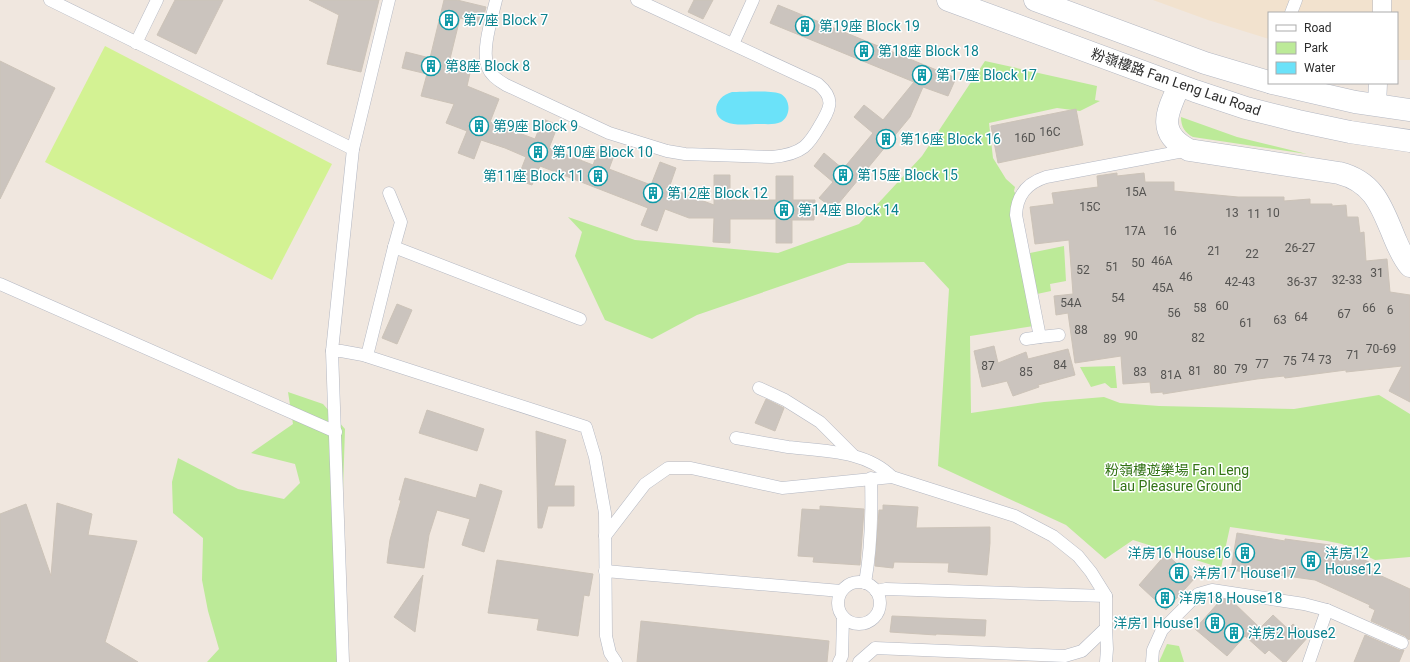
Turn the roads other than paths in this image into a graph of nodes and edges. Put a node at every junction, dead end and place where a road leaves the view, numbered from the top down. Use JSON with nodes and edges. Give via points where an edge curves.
{"nodes":[{"id":1,"x":50,"y":0,"type":"edge"},
{"id":2,"x":157,"y":0,"type":"edge"},
{"id":3,"x":389,"y":0,"type":"edge"},
{"id":4,"x":496,"y":0,"type":"edge"},
{"id":5,"x":637,"y":0,"type":"edge"},
{"id":6,"x":753,"y":0,"type":"edge"},
{"id":7,"x":948,"y":0,"type":"edge"},
{"id":8,"x":1035,"y":0,"type":"edge"},
{"id":9,"x":1296,"y":0,"type":"edge"},
{"id":10,"x":1382,"y":0,"type":"edge"},
{"id":11,"x":973,"y":4,"type":"edge"},
{"id":12,"x":1291,"y":12,"type":"edge"},
{"id":13,"x":1382,"y":12,"type":"edge"},
{"id":14,"x":136,"y":43,"type":"junction"},
{"id":15,"x":733,"y":44,"type":"junction"},
{"id":16,"x":1268,"y":82,"type":"edge"},
{"id":17,"x":1274,"y":84,"type":"edge"},
{"id":18,"x":1378,"y":84,"type":"edge"},
{"id":19,"x":1179,"y":86,"type":"junction"},
{"id":20,"x":1377,"y":105,"type":"junction"},
{"id":21,"x":1410,"y":110,"type":"edge"},
{"id":22,"x":1410,"y":141,"type":"edge"},
{"id":23,"x":353,"y":149,"type":"junction"},
{"id":24,"x":1189,"y":150,"type":"junction"},
{"id":25,"x":389,"y":193,"type":"dead end"},
{"id":26,"x":394,"y":247,"type":"junction"},
{"id":27,"x":1410,"y":266,"type":"edge"},
{"id":28,"x":0,"y":284,"type":"edge"},
{"id":29,"x":580,"y":319,"type":"dead end"},
{"id":30,"x":1059,"y":335,"type":"dead end"},
{"id":31,"x":1040,"y":337,"type":"junction"},
{"id":32,"x":1026,"y":339,"type":"dead end"},
{"id":33,"x":332,"y":351,"type":"junction"},
{"id":34,"x":367,"y":356,"type":"junction"},
{"id":35,"x":759,"y":388,"type":"dead end"},
{"id":36,"x":336,"y":432,"type":"junction"},
{"id":37,"x":736,"y":438,"type":"dead end"},
{"id":38,"x":853,"y":455,"type":"junction"},
{"id":39,"x":892,"y":477,"type":"junction"},
{"id":40,"x":871,"y":478,"type":"junction"},
{"id":41,"x":605,"y":536,"type":"junction"},
{"id":42,"x":605,"y":571,"type":"junction"},
{"id":43,"x":865,"y":583,"type":"junction"},
{"id":44,"x":841,"y":591,"type":"junction"},
{"id":45,"x":876,"y":591,"type":"junction"},
{"id":46,"x":1106,"y":596,"type":"junction"},
{"id":47,"x":1327,"y":610,"type":"junction"},
{"id":48,"x":843,"y":618,"type":"junction"},
{"id":49,"x":1106,"y":628,"type":"junction"},
{"id":50,"x":1402,"y":643,"type":"dead end"},
{"id":51,"x":343,"y":662,"type":"edge"},
{"id":52,"x":616,"y":662,"type":"edge"},
{"id":53,"x":839,"y":662,"type":"edge"},
{"id":54,"x":859,"y":662,"type":"edge"},
{"id":55,"x":1106,"y":662,"type":"edge"},
{"id":56,"x":1152,"y":662,"type":"edge"},
{"id":57,"x":1309,"y":662,"type":"edge"}],
"edges":[{"from":1,"to":14,"type":"lane"},
{"from":2,"to":14,"type":"lane"},
{"from":3,"to":23,"type":"lane"},
{"from":4,"to":15,"type":"lane","via":[[487,40],[486,60],[492,74],[506,85],[609,133],[668,151],[685,154],[772,157],[785,156],[805,146],[829,110],[826,90]]},
{"from":5,"to":15,"type":"lane"},
{"from":6,"to":15,"type":"lane"},
{"from":7,"to":11,"type":"street","name":"粉嶺樓路 Fan Leng Lau Road"},
{"from":8,"to":16,"type":"street","name":"粉嶺樓路 Fan Leng Lau Road","via":[[1205,63]]},
{"from":9,"to":12,"type":"lane"},
{"from":10,"to":13,"type":"street"},
{"from":11,"to":19,"type":"street","name":"粉嶺樓路 Fan Leng Lau Road"},
{"from":14,"to":23,"type":"lane"},
{"from":17,"to":20,"type":"street","name":"粉嶺樓路 Fan Leng Lau Road"},
{"from":18,"to":20,"type":"street"},
{"from":19,"to":22,"type":"street","name":"粉嶺樓路 Fan Leng Lau Road","via":[[1246,108],[1298,121]]},
{"from":19,"to":24,"type":"street","via":[[1168,110],[1168,126],[1175,141]]},
{"from":20,"to":21,"type":"street","name":"粉嶺樓路 Fan Leng Lau Road"},
{"from":23,"to":33,"type":"lane"},
{"from":24,"to":27,"type":"street","via":[[1339,173],[1357,179],[1378,199],[1399,249]]},
{"from":24,"to":31,"type":"lane","via":[[1046,177],[1033,182],[1023,191],[1016,215]]},
{"from":25,"to":26,"type":"lane","via":[[401,222]]},
{"from":26,"to":29,"type":"lane"},
{"from":26,"to":34,"type":"lane"},
{"from":28,"to":36,"type":"lane"},
{"from":30,"to":31,"type":"lane"},
{"from":31,"to":32,"type":"lane"},
{"from":33,"to":34,"type":"lane"},
{"from":33,"to":36,"type":"lane"},
{"from":34,"to":41,"type":"lane","via":[[586,427],[595,457],[605,513]]},
{"from":35,"to":38,"type":"lane","via":[[785,400],[820,422]]},
{"from":36,"to":51,"type":"lane"},
{"from":37,"to":38,"type":"lane"},
{"from":38,"to":39,"type":"lane","via":[[877,464]]},
{"from":39,"to":40,"type":"lane"},
{"from":39,"to":46,"type":"lane","via":[[1015,516],[1053,536],[1078,556]]},
{"from":40,"to":41,"type":"lane","via":[[782,488],[691,468],[668,468],[645,484]]},
{"from":40,"to":43,"type":"lane"},
{"from":41,"to":42,"type":"lane"},
{"from":42,"to":44,"type":"lane"},
{"from":42,"to":52,"type":"lane","via":[[606,636],[610,654]]},
{"from":43,"to":44,"type":"lane","via":[[852,583]]},
{"from":43,"to":45,"type":"lane"},
{"from":44,"to":48,"type":"lane","via":[[838,605]]},
{"from":45,"to":46,"type":"lane"},
{"from":45,"to":48,"type":"lane","via":[[880,604],[875,617],[869,622],[856,624]]},
{"from":46,"to":49,"type":"lane"},
{"from":47,"to":50,"type":"lane"},
{"from":47,"to":56,"type":"lane","via":[[1212,590],[1198,594],[1162,630],[1153,650]]},
{"from":47,"to":57,"type":"lane"},
{"from":48,"to":53,"type":"lane","via":[[842,656]]},
{"from":49,"to":54,"type":"lane","via":[[1082,651],[1065,656],[875,648]]},
{"from":49,"to":55,"type":"lane"}]}
